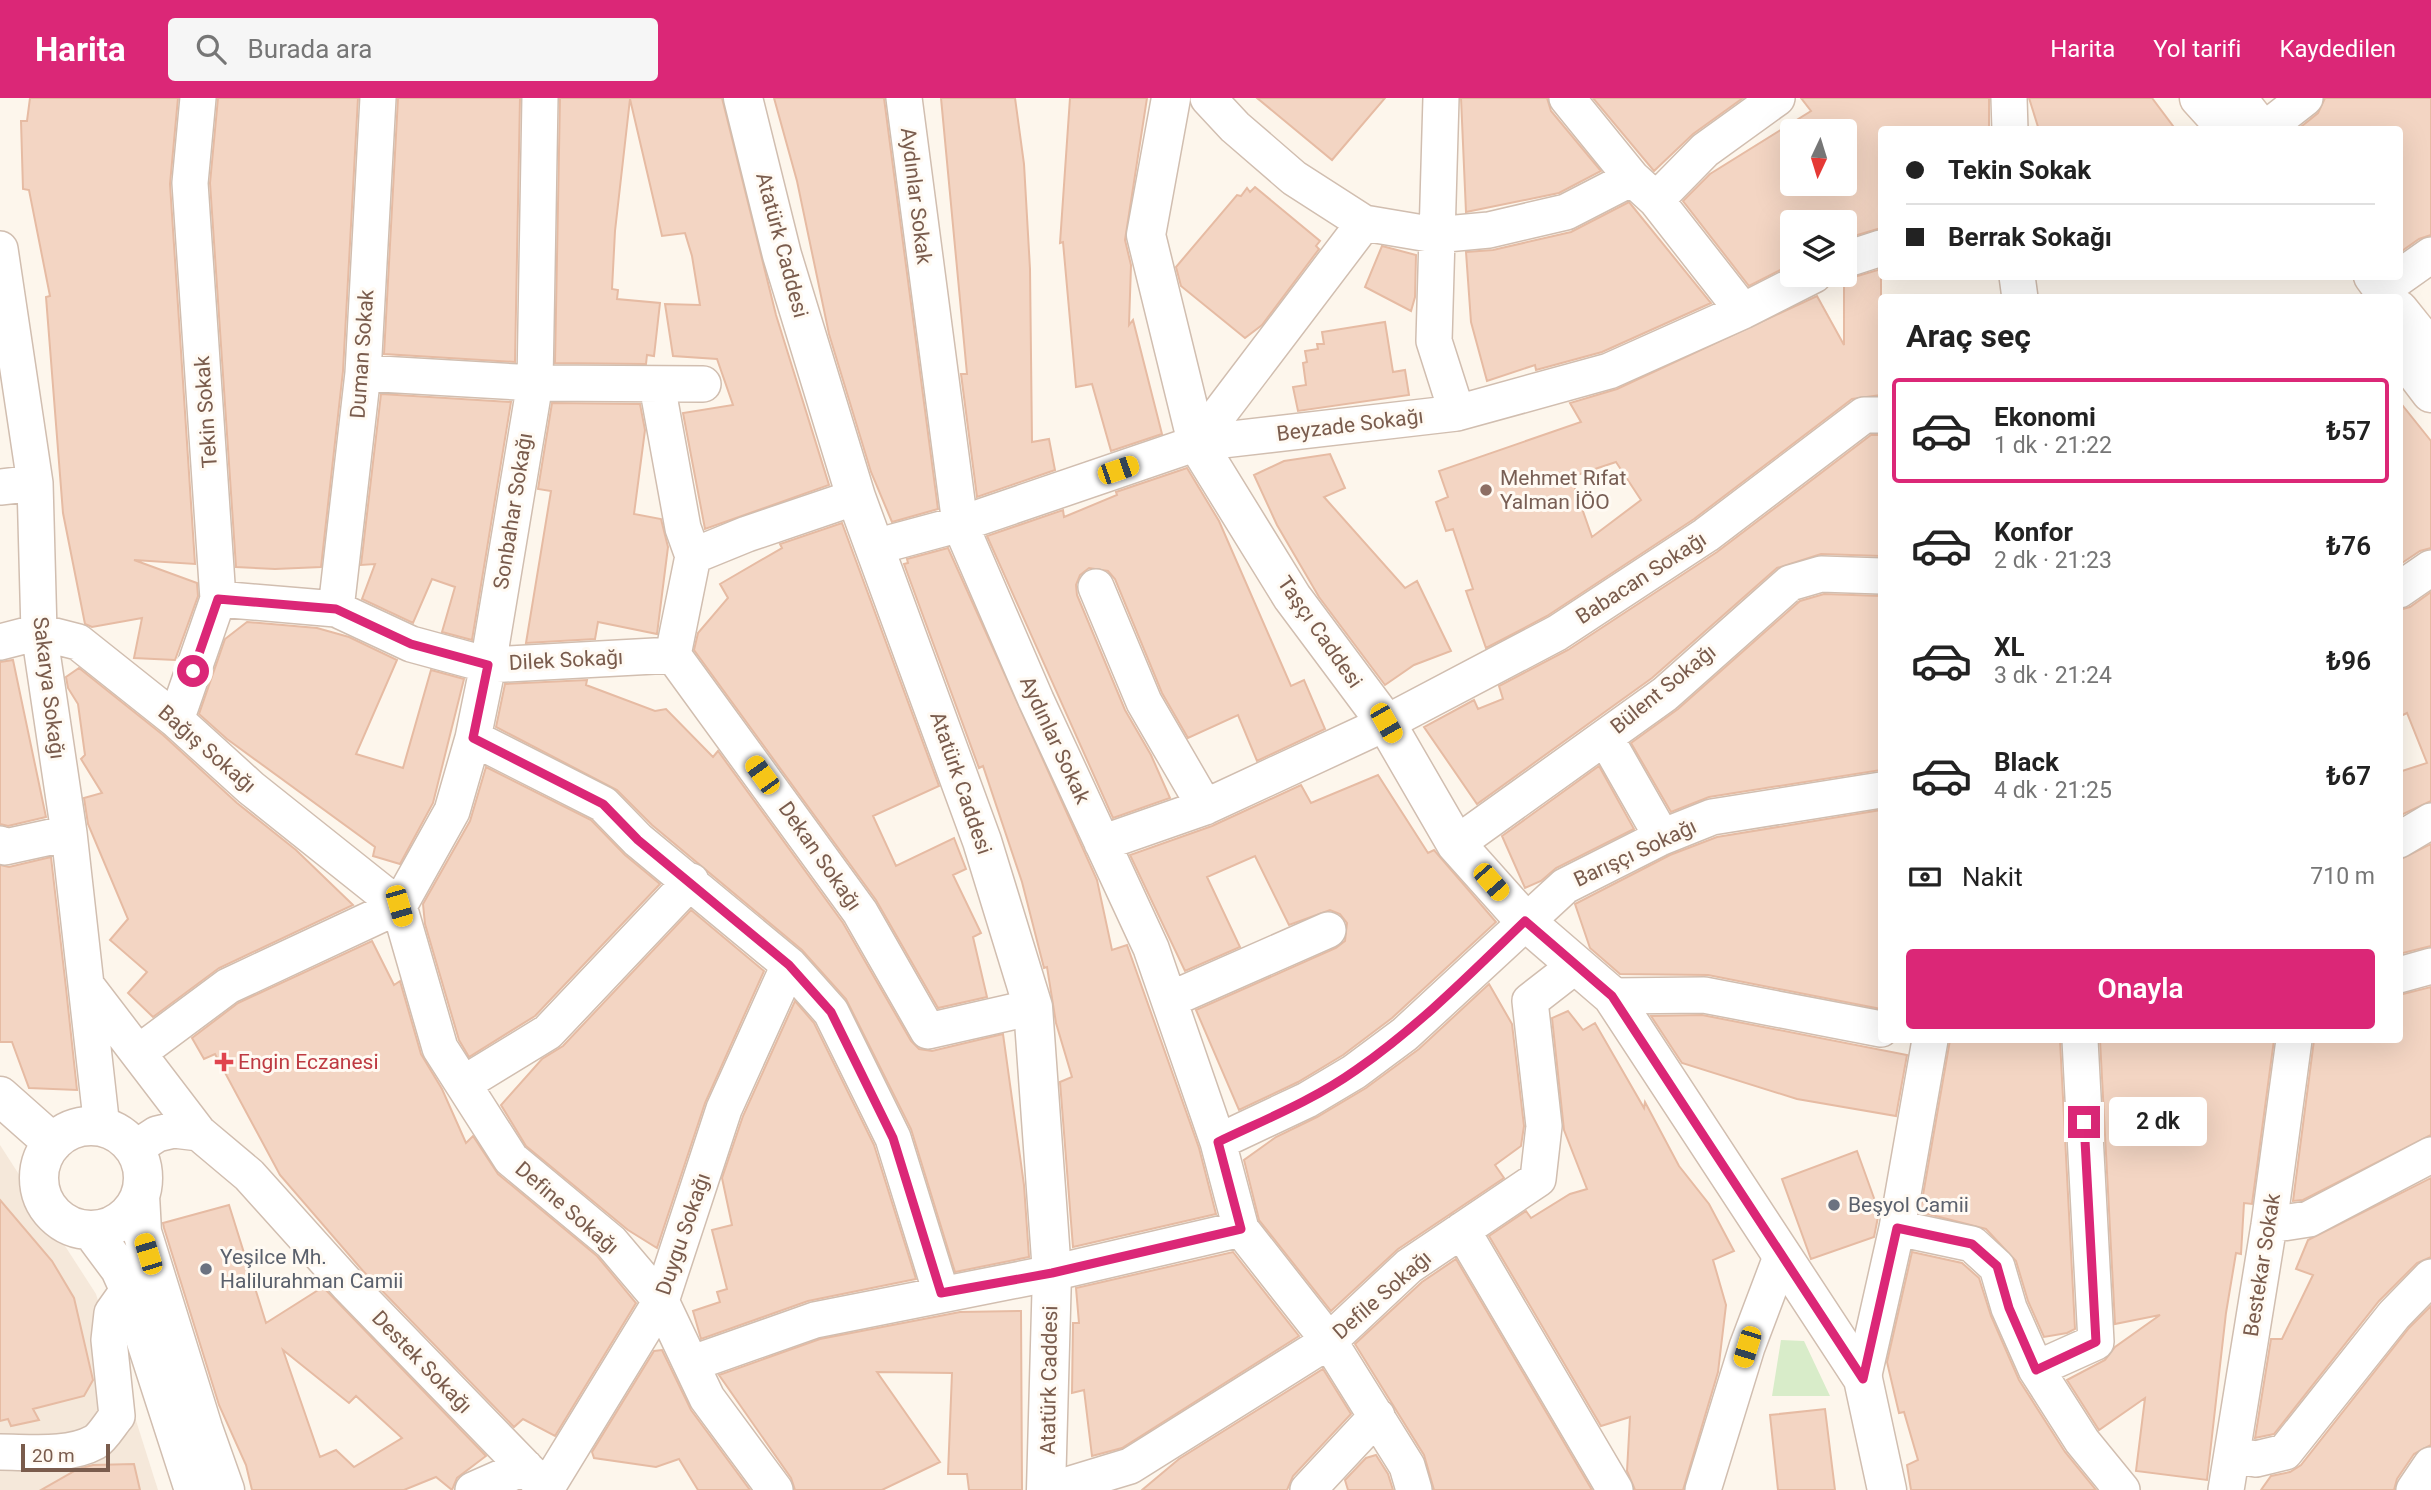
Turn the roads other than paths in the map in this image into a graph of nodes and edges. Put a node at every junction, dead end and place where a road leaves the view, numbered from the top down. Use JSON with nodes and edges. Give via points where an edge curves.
{"nodes":[{"id":1,"x":198,"y":98,"type":"edge"},
{"id":2,"x":378,"y":98,"type":"edge"},
{"id":3,"x":540,"y":98,"type":"edge"},
{"id":4,"x":743,"y":98,"type":"edge"},
{"id":5,"x":904,"y":98,"type":"edge"},
{"id":6,"x":1171,"y":98,"type":"edge"},
{"id":7,"x":1208,"y":98,"type":"edge"},
{"id":8,"x":1441,"y":98,"type":"edge"},
{"id":9,"x":1567,"y":98,"type":"edge"},
{"id":10,"x":1777,"y":98,"type":"edge"},
{"id":11,"x":2009,"y":98,"type":"edge"},
{"id":12,"x":2199,"y":98,"type":"edge"},
{"id":13,"x":2236,"y":98,"type":"edge"},
{"id":14,"x":2305,"y":98,"type":"edge"},
{"id":15,"x":2010,"y":126,"type":"edge"},
{"id":16,"x":2224,"y":126,"type":"edge"},
{"id":17,"x":2260,"y":126,"type":"edge"},
{"id":18,"x":2268,"y":126,"type":"edge"},
{"id":19,"x":1644,"y":189,"type":"junction"},
{"id":20,"x":1364,"y":223,"type":"junction"},
{"id":21,"x":1435,"y":235,"type":"junction"},
{"id":22,"x":0,"y":249,"type":"edge"},
{"id":23,"x":1878,"y":249,"type":"edge"},
{"id":24,"x":2431,"y":255,"type":"edge"},
{"id":25,"x":1857,"y":256,"type":"edge"},
{"id":26,"x":2403,"y":277,"type":"edge"},
{"id":27,"x":2351,"y":280,"type":"edge"},
{"id":28,"x":2398,"y":280,"type":"edge"},
{"id":29,"x":1791,"y":287,"type":"edge"},
{"id":30,"x":2377,"y":294,"type":"edge"},
{"id":31,"x":2380,"y":294,"type":"edge"},
{"id":32,"x":1743,"y":312,"type":"junction"},
{"id":33,"x":2403,"y":321,"type":"edge"},
{"id":34,"x":2431,"y":351,"type":"edge"},
{"id":35,"x":2403,"y":356,"type":"edge"},
{"id":36,"x":363,"y":373,"type":"junction"},
{"id":37,"x":534,"y":383,"type":"junction"},
{"id":38,"x":703,"y":384,"type":"dead end"},
{"id":39,"x":657,"y":385,"type":"junction"},
{"id":40,"x":2431,"y":393,"type":"edge"},
{"id":41,"x":1457,"y":413,"type":"junction"},
{"id":42,"x":1878,"y":415,"type":"edge"},
{"id":43,"x":1198,"y":443,"type":"junction"},
{"id":44,"x":36,"y":483,"type":"junction"},
{"id":45,"x":0,"y":487,"type":"edge"},
{"id":46,"x":856,"y":497,"type":"junction"},
{"id":47,"x":960,"y":524,"type":"junction"},
{"id":48,"x":875,"y":547,"type":"junction"},
{"id":49,"x":693,"y":556,"type":"junction"},
{"id":50,"x":2431,"y":568,"type":"edge"},
{"id":51,"x":1878,"y":576,"type":"edge"},
{"id":52,"x":1096,"y":587,"type":"dead end"},
{"id":53,"x":2403,"y":587,"type":"edge"},
{"id":54,"x":218,"y":599,"type":"junction"},
{"id":55,"x":336,"y":609,"type":"junction"},
{"id":56,"x":39,"y":632,"type":"junction"},
{"id":57,"x":0,"y":642,"type":"edge"},
{"id":58,"x":673,"y":655,"type":"junction"},
{"id":59,"x":488,"y":665,"type":"junction"},
{"id":60,"x":176,"y":720,"type":"junction"},
{"id":61,"x":1386,"y":723,"type":"junction"},
{"id":62,"x":1605,"y":737,"type":"junction"},
{"id":63,"x":473,"y":738,"type":"junction"},
{"id":64,"x":1878,"y":790,"type":"edge"},
{"id":65,"x":1205,"y":807,"type":"junction"},
{"id":66,"x":2431,"y":821,"type":"edge"},
{"id":67,"x":69,"y":833,"type":"junction"},
{"id":68,"x":1662,"y":837,"type":"junction"},
{"id":69,"x":2403,"y":838,"type":"edge"},
{"id":70,"x":1102,"y":843,"type":"junction"},
{"id":71,"x":0,"y":844,"type":"edge"},
{"id":72,"x":1456,"y":844,"type":"junction"},
{"id":73,"x":691,"y":881,"type":"junction"},
{"id":74,"x":399,"y":906,"type":"junction"},
{"id":75,"x":1525,"y":921,"type":"junction"},
{"id":76,"x":1328,"y":930,"type":"dead end"},
{"id":77,"x":789,"y":965,"type":"junction"},
{"id":78,"x":1574,"y":966,"type":"junction"},
{"id":79,"x":2431,"y":966,"type":"edge"},
{"id":80,"x":2403,"y":974,"type":"edge"},
{"id":81,"x":86,"y":985,"type":"junction"},
{"id":82,"x":1612,"y":996,"type":"junction"},
{"id":83,"x":1169,"y":1000,"type":"junction"},
{"id":84,"x":1033,"y":1007,"type":"junction"},
{"id":85,"x":1878,"y":1027,"type":"edge"},
{"id":86,"x":1929,"y":1043,"type":"edge"},
{"id":87,"x":2080,"y":1043,"type":"edge"},
{"id":88,"x":2294,"y":1043,"type":"edge"},
{"id":89,"x":138,"y":1053,"type":"junction"},
{"id":90,"x":463,"y":1084,"type":"junction"},
{"id":91,"x":2,"y":1100,"type":"edge"},
{"id":92,"x":102,"y":1128,"type":"junction"},
{"id":93,"x":200,"y":1133,"type":"junction"},
{"id":94,"x":1218,"y":1142,"type":"junction"},
{"id":95,"x":53,"y":1143,"type":"junction"},
{"id":96,"x":134,"y":1149,"type":"junction"},
{"id":97,"x":2431,"y":1155,"type":"edge"},
{"id":98,"x":140,"y":1195,"type":"junction"},
{"id":99,"x":2269,"y":1225,"type":"junction"},
{"id":100,"x":1897,"y":1228,"type":"junction"},
{"id":101,"x":1241,"y":1229,"type":"junction"},
{"id":102,"x":91,"y":1230,"type":"junction"},
{"id":103,"x":1462,"y":1230,"type":"junction"},
{"id":104,"x":1781,"y":1257,"type":"junction"},
{"id":105,"x":1052,"y":1273,"type":"junction"},
{"id":106,"x":2431,"y":1277,"type":"edge"},
{"id":107,"x":129,"y":1289,"type":"junction"},
{"id":108,"x":941,"y":1293,"type":"junction"},
{"id":109,"x":661,"y":1301,"type":"junction"},
{"id":110,"x":1329,"y":1341,"type":"junction"},
{"id":111,"x":693,"y":1363,"type":"junction"},
{"id":112,"x":2036,"y":1370,"type":"junction"},
{"id":113,"x":1863,"y":1379,"type":"junction"},
{"id":114,"x":1377,"y":1416,"type":"junction"},
{"id":115,"x":0,"y":1452,"type":"edge"},
{"id":116,"x":2232,"y":1455,"type":"junction"},
{"id":117,"x":2431,"y":1465,"type":"edge"},
{"id":118,"x":540,"y":1482,"type":"edge"},
{"id":119,"x":479,"y":1489,"type":"edge"},
{"id":120,"x":1613,"y":1489,"type":"edge"},
{"id":121,"x":194,"y":1490,"type":"edge"},
{"id":122,"x":225,"y":1490,"type":"edge"},
{"id":123,"x":775,"y":1490,"type":"edge"},
{"id":124,"x":1049,"y":1490,"type":"edge"},
{"id":125,"x":1308,"y":1490,"type":"edge"},
{"id":126,"x":1414,"y":1490,"type":"edge"},
{"id":127,"x":1703,"y":1490,"type":"edge"},
{"id":128,"x":1887,"y":1490,"type":"edge"},
{"id":129,"x":2122,"y":1490,"type":"edge"},
{"id":130,"x":2226,"y":1490,"type":"edge"},
{"id":131,"x":2414,"y":1490,"type":"edge"}],
"edges":[{"from":1,"to":54,"type":"street","name":"Tekin Sokak","via":[[190,183]]},
{"from":2,"to":36,"type":"street","name":"Duman Sokak"},
{"from":3,"to":37,"type":"street","name":"Sonbahar Sokağı"},
{"from":4,"to":46,"type":"street","name":"Atatürk Caddesi","via":[[782,255]]},
{"from":5,"to":47,"type":"street","name":"Aydınlar Sokak"},
{"from":6,"to":43,"type":"street","name":"Taşçı Caddesi","via":[[1146,235]]},
{"from":7,"to":20,"type":"street","via":[[1294,178]]},
{"from":8,"to":21,"type":"street"},
{"from":9,"to":19,"type":"street"},
{"from":10,"to":19,"type":"street"},
{"from":11,"to":15,"type":"street"},
{"from":12,"to":16,"type":"street"},
{"from":13,"to":17,"type":"street"},
{"from":14,"to":18,"type":"street"},
{"from":19,"to":21,"type":"street","via":[[1489,230]]},
{"from":19,"to":32,"type":"street"},
{"from":20,"to":21,"type":"street"},
{"from":20,"to":43,"type":"street"},
{"from":21,"to":41,"type":"street","via":[[1434,341]]},
{"from":22,"to":44,"type":"street","name":"Sakarya Sokağı"},
{"from":23,"to":25,"type":"street"},
{"from":24,"to":26,"type":"street"},
{"from":27,"to":30,"type":"street"},
{"from":28,"to":31,"type":"street"},
{"from":29,"to":32,"type":"street","name":"Beyzade Sokağı"},
{"from":32,"to":41,"type":"street","name":"Beyzade Sokağı","via":[[1609,371]]},
{"from":33,"to":34,"type":"street"},
{"from":35,"to":40,"type":"street"},
{"from":36,"to":37,"type":"street"},
{"from":36,"to":55,"type":"street","name":"Duman Sokak"},
{"from":37,"to":39,"type":"street"},
{"from":37,"to":59,"type":"street","name":"Sonbahar Sokağı"},
{"from":38,"to":39,"type":"street"},
{"from":39,"to":49,"type":"street","via":[[683,528]]},
{"from":41,"to":43,"type":"street","name":"Beyzade Sokağı"},
{"from":42,"to":61,"type":"street","name":"Babacan Sokağı","via":[[1864,415],[1706,535],[1557,633]]},
{"from":43,"to":47,"type":"street","name":"Beyzade Sokağı"},
{"from":43,"to":61,"type":"street","name":"Taşçı Caddesi","via":[[1292,597]]},
{"from":44,"to":45,"type":"street"},
{"from":44,"to":56,"type":"street","name":"Sakarya Sokağı"},
{"from":46,"to":48,"type":"street","name":"Atatürk Caddesi"},
{"from":46,"to":49,"type":"street"},
{"from":47,"to":48,"type":"street","name":"Beyzade Sokağı"},
{"from":47,"to":70,"type":"street","name":"Aydınlar Sokak"},
{"from":48,"to":84,"type":"street","name":"Atatürk Caddesi","via":[[982,841]]},
{"from":49,"to":58,"type":"street"},
{"from":50,"to":53,"type":"street"},
{"from":51,"to":62,"type":"street","name":"Bülent Sokağı","via":[[1821,574],[1790,583],[1665,694]]},
{"from":52,"to":65,"type":"street","via":[[1144,702]]},
{"from":54,"to":55,"type":"street","name":"Dilek Sokağı"},
{"from":54,"to":60,"type":"street","name":"Tekin Sokak"},
{"from":55,"to":59,"type":"street","name":"Dilek Sokağı","via":[[411,644]]},
{"from":56,"to":57,"type":"street","name":"Bağış Sokağı"},
{"from":56,"to":60,"type":"street","name":"Bağış Sokağı","via":[[78,642]]},
{"from":56,"to":67,"type":"street","name":"Sakarya Sokağı"},
{"from":58,"to":59,"type":"street","name":"Dilek Sokağı"},
{"from":58,"to":84,"type":"street","name":"Dekan Sokağı","via":[[860,912],[929,1031]]},
{"from":59,"to":63,"type":"street","name":"Sonbahar Sokağı"},
{"from":60,"to":74,"type":"street","name":"Bağış Sokağı","via":[[251,788]]},
{"from":61,"to":65,"type":"street","name":"Babacan Sokağı"},
{"from":61,"to":72,"type":"street","name":"Taşçı Caddesi"},
{"from":62,"to":68,"type":"street"},
{"from":62,"to":72,"type":"street","name":"Bülent Sokağı"},
{"from":63,"to":73,"type":"street","via":[[603,804],[638,840]]},
{"from":63,"to":74,"type":"street","name":"Sonbahar Sokağı","via":[[452,811]]},
{"from":64,"to":68,"type":"street","name":"Barışçı Sokağı","via":[[1712,817]]},
{"from":65,"to":70,"type":"street","name":"Babacan Sokağı"},
{"from":66,"to":69,"type":"street"},
{"from":67,"to":71,"type":"street","via":[[5,847]]},
{"from":67,"to":81,"type":"street","name":"Sakarya Sokağı"},
{"from":68,"to":75,"type":"street","name":"Barışçı Sokağı","via":[[1565,886]]},
{"from":70,"to":83,"type":"street","name":"Aydınlar Sokak","via":[[1151,948]]},
{"from":72,"to":75,"type":"street","name":"Taşçı Caddesi"},
{"from":73,"to":77,"type":"street"},
{"from":73,"to":90,"type":"street","via":[[548,1031]]},
{"from":74,"to":89,"type":"street","via":[[228,986]]},
{"from":74,"to":90,"type":"street","name":"Define Sokağı","via":[[440,1048]]},
{"from":75,"to":78,"type":"street","name":"Taşçı Caddesi"},
{"from":75,"to":94,"type":"street","name":"Barışçı Sokağı","via":[[1405,1034],[1354,1072]]},
{"from":76,"to":83,"type":"street"},
{"from":77,"to":108,"type":"street","via":[[831,1012],[893,1138]]},
{"from":77,"to":109,"type":"street","name":"Duygu Sokağı","via":[[724,1109]]},
{"from":78,"to":82,"type":"street","name":"Taşçı Caddesi"},
{"from":78,"to":103,"type":"street","name":"Defile Sokağı","via":[[1530,1001],[1544,1126],[1538,1179]]},
{"from":79,"to":80,"type":"street"},
{"from":81,"to":89,"type":"street","name":"Destek Sokağı"},
{"from":81,"to":92,"type":"street","name":"Sakarya Sokağı"},
{"from":82,"to":85,"type":"street","via":[[1704,995]]},
{"from":82,"to":104,"type":"street","name":"Taşçı Caddesi"},
{"from":83,"to":94,"type":"street","name":"Aydınlar Sokak"},
{"from":84,"to":105,"type":"street","name":"Atatürk Caddesi"},
{"from":86,"to":100,"type":"street"},
{"from":87,"to":112,"type":"street","via":[[2096,1342]]},
{"from":88,"to":99,"type":"street","name":"Bestekar Sokak"},
{"from":89,"to":93,"type":"street","name":"Destek Sokağı"},
{"from":90,"to":109,"type":"street","name":"Define Sokağı","via":[[511,1159],[611,1242]]},
{"from":91,"to":95,"type":"street"},
{"from":92,"to":95,"type":"street","via":[[76,1129]]},
{"from":92,"to":96,"type":"street"},
{"from":93,"to":96,"type":"street","via":[[174,1130],[157,1134]]},
{"from":93,"to":118,"type":"street","name":"Destek Sokağı","via":[[248,1175],[340,1277]]},
{"from":94,"to":101,"type":"street","name":"Aydınlar Sokak"},
{"from":95,"to":102,"type":"street","via":[[39,1174],[47,1206],[59,1219]]},
{"from":96,"to":98,"type":"street","via":[[141,1163]]},
{"from":97,"to":99,"type":"street","via":[[2309,1219]]},
{"from":98,"to":102,"type":"street","via":[[122,1220]]},
{"from":98,"to":122,"type":"street","via":[[142,1231]]},
{"from":99,"to":116,"type":"street","name":"Bestekar Sokak"},
{"from":100,"to":112,"type":"street","via":[[1972,1244],[1997,1266],[2009,1308]]},
{"from":100,"to":113,"type":"street"},
{"from":101,"to":105,"type":"street"},
{"from":101,"to":110,"type":"street","name":"Aydınlar Sokak"},
{"from":102,"to":107,"type":"street"},
{"from":103,"to":110,"type":"street","name":"Defile Sokağı","via":[[1409,1266]]},
{"from":103,"to":120,"type":"street"},
{"from":104,"to":113,"type":"street","name":"Taşçı Caddesi"},
{"from":104,"to":127,"type":"street","via":[[1747,1347]]},
{"from":105,"to":108,"type":"street"},
{"from":105,"to":124,"type":"street","name":"Atatürk Caddesi"},
{"from":106,"to":116,"type":"street","via":[[2394,1315],[2285,1452],[2256,1459]]},
{"from":107,"to":115,"type":"street","via":[[112,1313],[117,1416],[109,1427],[97,1441],[73,1450]]},
{"from":107,"to":121,"type":"street"},
{"from":108,"to":111,"type":"street","via":[[815,1320]]},
{"from":109,"to":111,"type":"street","name":"Define Sokağı"},
{"from":109,"to":118,"type":"street","name":"Duygu Sokağı"},
{"from":110,"to":114,"type":"street","name":"Aydınlar Sokak"},
{"from":110,"to":124,"type":"street","name":"Defile Sokağı","via":[[1130,1466]]},
{"from":111,"to":123,"type":"street","name":"Define Sokağı","via":[[707,1398]]},
{"from":112,"to":129,"type":"street","via":[[2082,1441]]},
{"from":113,"to":128,"type":"street","name":"Taşçı Caddesi"},
{"from":114,"to":125,"type":"street"},
{"from":114,"to":126,"type":"street","name":"Aydınlar Sokak","via":[[1407,1466]]},
{"from":116,"to":130,"type":"street","name":"Bestekar Sokak"},
{"from":117,"to":131,"type":"street"},
{"from":118,"to":119,"type":"street"}]}
